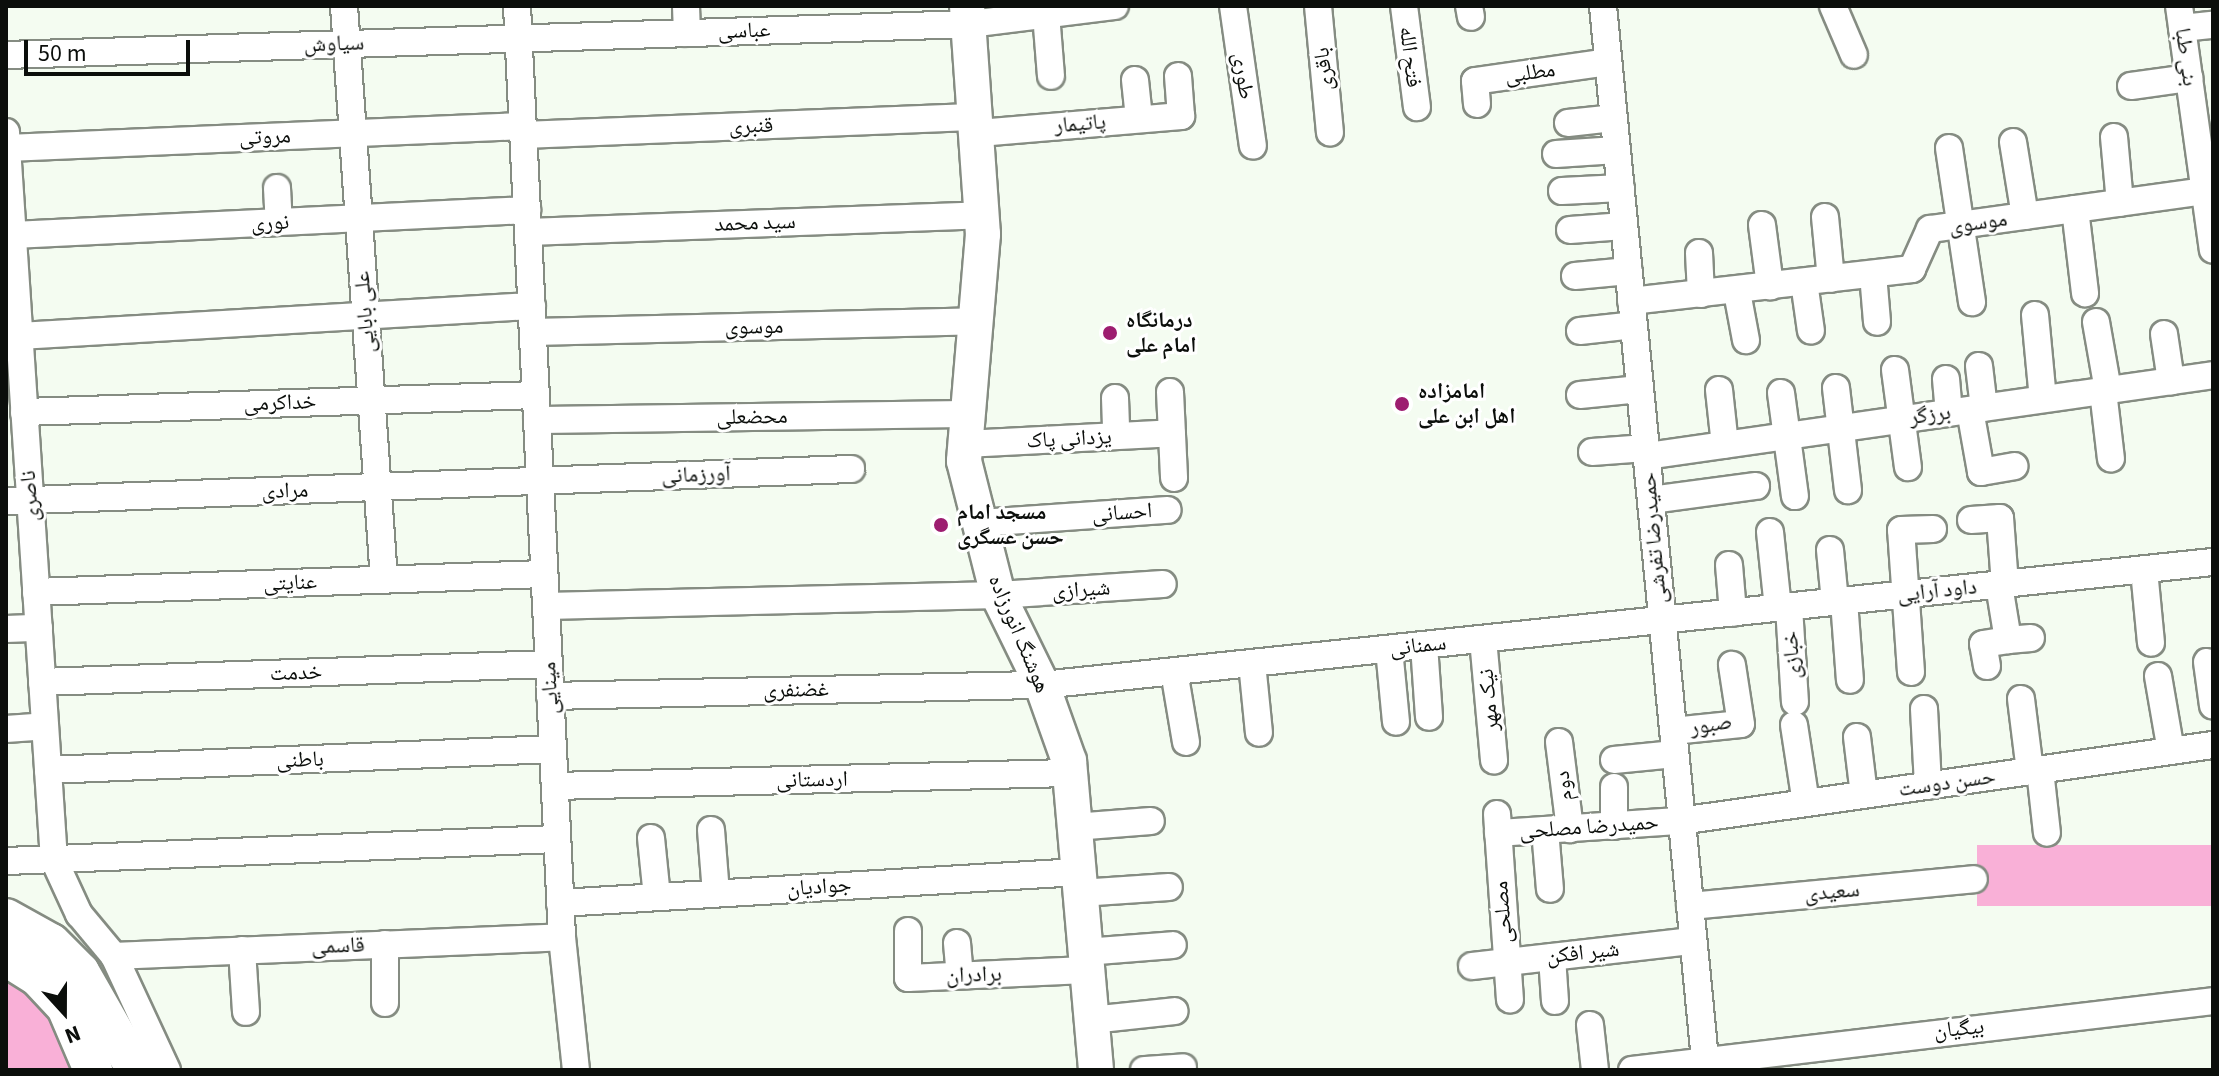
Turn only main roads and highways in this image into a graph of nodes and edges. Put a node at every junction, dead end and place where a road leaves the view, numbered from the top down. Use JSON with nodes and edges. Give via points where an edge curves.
{"nodes":[{"id":1,"x":969,"y":15,"type":"edge"},
{"id":2,"x":6,"y":918,"type":"edge"},
{"id":3,"x":6,"y":957,"type":"edge"},
{"id":4,"x":93,"y":1070,"type":"edge"},
{"id":5,"x":136,"y":1070,"type":"edge"},
{"id":6,"x":1096,"y":1070,"type":"edge"}],
"edges":[{"from":1,"to":6,"type":"main road","name":"هوشنگ انورزاده","via":[[982,215],[964,461],[998,595],[1042,685],[1070,773]]},
{"from":2,"to":5,"type":"highway","via":[[51,943],[80,972]]},
{"from":3,"to":4,"type":"highway","via":[[39,978],[66,1007]]}]}
